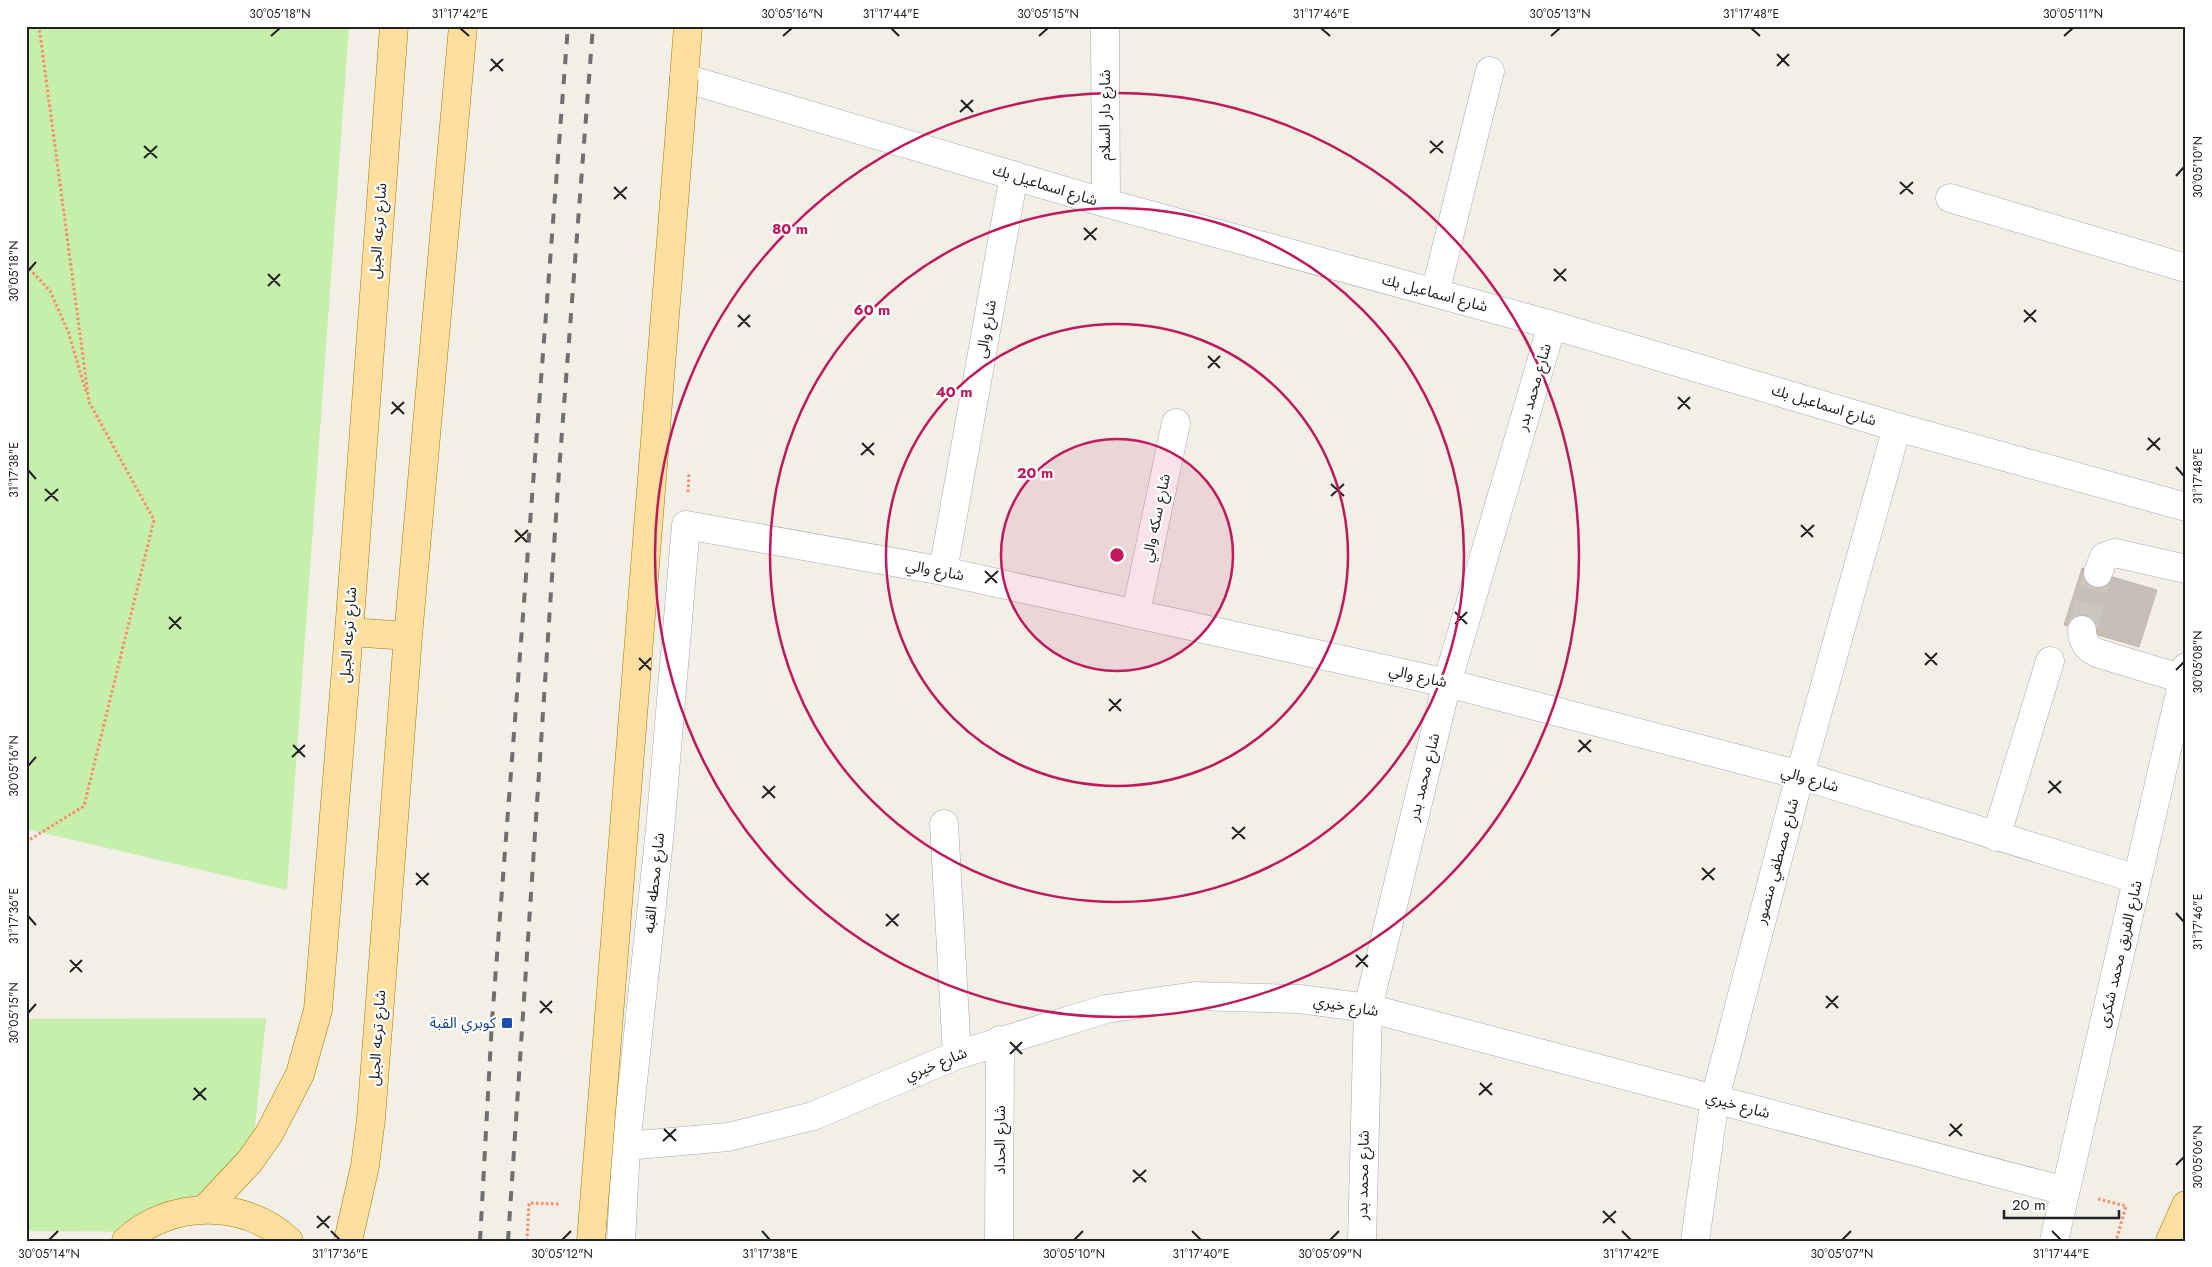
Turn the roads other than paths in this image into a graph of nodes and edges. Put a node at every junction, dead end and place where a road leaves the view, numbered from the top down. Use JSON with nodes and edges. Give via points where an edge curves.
{"nodes":[{"id":1,"x":394,"y":26,"type":"edge"},
{"id":2,"x":462,"y":26,"type":"edge"},
{"id":3,"x":688,"y":26,"type":"edge"},
{"id":4,"x":1105,"y":26,"type":"edge"},
{"id":5,"x":1490,"y":70,"type":"dead end"},
{"id":6,"x":684,"y":78,"type":"junction"},
{"id":7,"x":1014,"y":176,"type":"junction"},
{"id":8,"x":1950,"y":198,"type":"dead end"},
{"id":9,"x":1106,"y":203,"type":"junction"},
{"id":10,"x":2186,"y":268,"type":"edge"},
{"id":11,"x":1436,"y":293,"type":"junction"},
{"id":12,"x":1552,"y":324,"type":"junction"},
{"id":13,"x":1176,"y":423,"type":"dead end"},
{"id":14,"x":1897,"y":427,"type":"junction"},
{"id":15,"x":2186,"y":508,"type":"edge"},
{"id":16,"x":686,"y":525,"type":"joint"},
{"id":17,"x":2186,"y":569,"type":"edge"},
{"id":18,"x":943,"y":571,"type":"junction"},
{"id":19,"x":2098,"y":573,"type":"tunnel mouth"},
{"id":20,"x":1136,"y":612,"type":"junction"},
{"id":21,"x":2082,"y":630,"type":"tunnel mouth"},
{"id":22,"x":348,"y":632,"type":"junction"},
{"id":23,"x":408,"y":636,"type":"junction"},
{"id":24,"x":2050,"y":661,"type":"dead end"},
{"id":25,"x":2184,"y":673,"type":"edge"},
{"id":26,"x":1447,"y":683,"type":"junction"},
{"id":27,"x":1800,"y":775,"type":"junction"},
{"id":28,"x":944,"y":824,"type":"dead end"},
{"id":29,"x":1996,"y":837,"type":"junction"},
{"id":30,"x":2137,"y":880,"type":"junction"},
{"id":31,"x":1368,"y":1008,"type":"junction"},
{"id":32,"x":1000,"y":1040,"type":"junction"},
{"id":33,"x":957,"y":1054,"type":"junction"},
{"id":34,"x":1714,"y":1098,"type":"junction"},
{"id":35,"x":626,"y":1146,"type":"junction"},
{"id":36,"x":2065,"y":1191,"type":"junction"},
{"id":37,"x":2186,"y":1205,"type":"edge"},
{"id":38,"x":204,"y":1210,"type":"junction"},
{"id":39,"x":126,"y":1241,"type":"edge"},
{"id":40,"x":289,"y":1241,"type":"edge"},
{"id":41,"x":348,"y":1241,"type":"edge"},
{"id":42,"x":591,"y":1241,"type":"edge"},
{"id":43,"x":621,"y":1241,"type":"edge"},
{"id":44,"x":999,"y":1241,"type":"edge"},
{"id":45,"x":1362,"y":1241,"type":"edge"},
{"id":46,"x":1695,"y":1241,"type":"edge"},
{"id":47,"x":2054,"y":1241,"type":"edge"},
{"id":48,"x":2170,"y":1241,"type":"edge"}],
"edges":[{"from":1,"to":22,"type":"main road","name":"شارع ترعه الجبل"},
{"from":2,"to":23,"type":"main road","name":"شارع ترعه الجبل"},
{"from":3,"to":6,"type":"main road"},
{"from":4,"to":9,"type":"street","name":"شارع دار السلام"},
{"from":5,"to":11,"type":"street"},
{"from":6,"to":7,"type":"street","name":"شارع اسماعيل بك"},
{"from":6,"to":42,"type":"main road","bridge":true},
{"from":7,"to":9,"type":"street","name":"شارع اسماعيل بك"},
{"from":7,"to":18,"type":"street","name":"شارع والى"},
{"from":8,"to":10,"type":"street"},
{"from":9,"to":11,"type":"street","name":"شارع اسماعيل بك"},
{"from":11,"to":12,"type":"street","name":"شارع اسماعيل بك"},
{"from":12,"to":14,"type":"street","name":"شارع اسماعيل بك"},
{"from":12,"to":26,"type":"street","name":"شارع محمد بدر"},
{"from":13,"to":20,"type":"street","name":"شارع سكه والي"},
{"from":14,"to":15,"type":"street","name":"شارع اسماعيل بك"},
{"from":14,"to":27,"type":"street","name":"شارع مصطفي منصور"},
{"from":16,"to":18,"type":"street","name":"شارع والي"},
{"from":16,"to":35,"type":"street","name":"شارع محطه القبه","via":[[660,830]]},
{"from":17,"to":19,"type":"street","via":[[2115,553],[2104,557]]},
{"from":18,"to":20,"type":"street","name":"شارع والي"},
{"from":20,"to":26,"type":"street","name":"شارع والي"},
{"from":21,"to":25,"type":"street","via":[[2082,637],[2090,650]]},
{"from":22,"to":23,"type":"main road"},
{"from":22,"to":38,"type":"main road","name":"شارع ترعه الجبل","via":[[318,1010],[300,1074],[270,1134],[250,1161]]},
{"from":23,"to":41,"type":"main road","name":"شارع ترعه الجبل","via":[[371,1119],[366,1166]]},
{"from":24,"to":29,"type":"street"},
{"from":25,"to":30,"type":"street","name":"شارع الفريق محمد شكرى"},
{"from":26,"to":27,"type":"street","name":"شارع والي"},
{"from":26,"to":31,"type":"street","name":"شارع محمد بدر"},
{"from":27,"to":29,"type":"street","name":"شارع والي"},
{"from":27,"to":34,"type":"street","name":"شارع مصطفي منصور"},
{"from":28,"to":33,"type":"street"},
{"from":29,"to":30,"type":"street","name":"شارع والي"},
{"from":30,"to":36,"type":"street","name":"شارع الفريق محمد شكرى"},
{"from":31,"to":32,"type":"street","name":"شارع خيري","via":[[1299,999],[1195,996],[1106,1009]]},
{"from":31,"to":34,"type":"street","name":"شارع خيري"},
{"from":31,"to":45,"type":"street","name":"شارع محمد بدر"},
{"from":32,"to":33,"type":"street","name":"شارع خيري"},
{"from":32,"to":44,"type":"street","name":"شارع الحداد"},
{"from":33,"to":35,"type":"street","name":"شارع خيري","via":[[813,1116],[728,1137]]},
{"from":34,"to":36,"type":"street","name":"شارع خيري"},
{"from":34,"to":46,"type":"street","name":"شارع مصطفي منصور"},
{"from":35,"to":43,"type":"street","name":"شارع محطه القبه"},
{"from":36,"to":47,"type":"street","name":"شارع الفريق محمد شكرى"},
{"from":37,"to":48,"type":"main road"},
{"from":38,"to":39,"type":"main road","via":[[177,1214],[151,1224]]},
{"from":38,"to":40,"type":"main road","via":[[232,1212],[259,1221]]}]}
